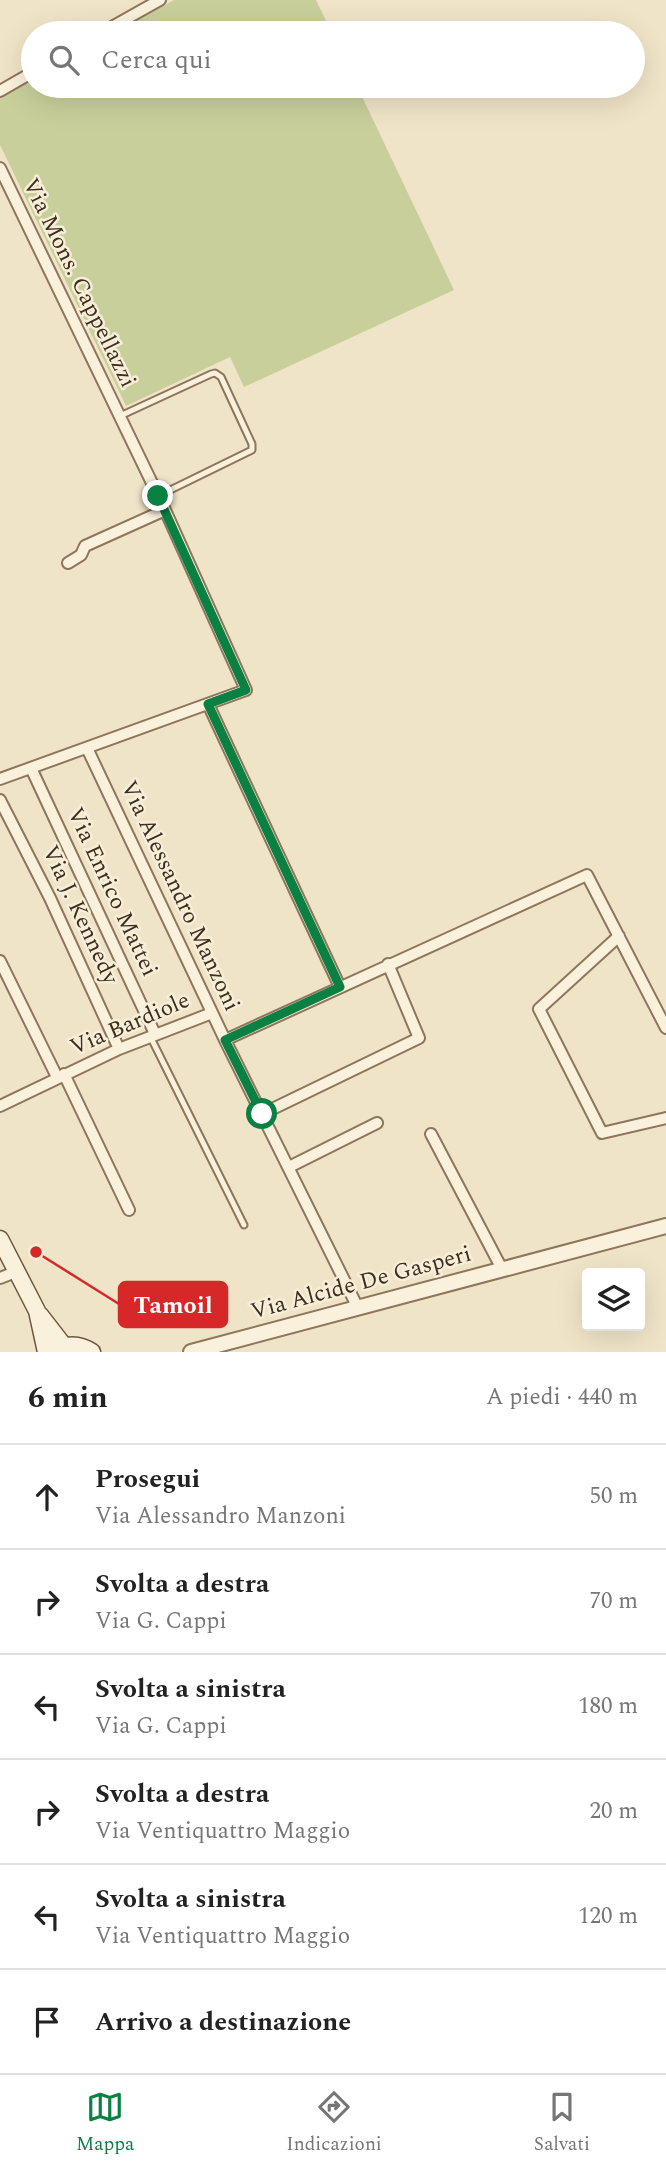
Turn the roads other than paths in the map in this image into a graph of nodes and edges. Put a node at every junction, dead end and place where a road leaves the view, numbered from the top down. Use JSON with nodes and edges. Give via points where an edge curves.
{"nodes":[{"id":1,"x":160,"y":0,"type":"edge"},
{"id":2,"x":122,"y":21,"type":"edge"},
{"id":3,"x":21,"y":79,"type":"edge"},
{"id":4,"x":0,"y":91,"type":"edge"},
{"id":5,"x":0,"y":168,"type":"edge"},
{"id":6,"x":120,"y":416,"type":"junction"},
{"id":7,"x":158,"y":496,"type":"junction"},
{"id":8,"x":165,"y":510,"type":"junction"},
{"id":9,"x":68,"y":563,"type":"dead end"},
{"id":10,"x":208,"y":704,"type":"junction"},
{"id":11,"x":87,"y":748,"type":"junction"},
{"id":12,"x":32,"y":768,"type":"junction"},
{"id":13,"x":0,"y":779,"type":"edge"},
{"id":14,"x":0,"y":800,"type":"edge"},
{"id":15,"x":620,"y":936,"type":"junction"},
{"id":16,"x":0,"y":961,"type":"edge"},
{"id":17,"x":388,"y":964,"type":"junction"},
{"id":18,"x":340,"y":987,"type":"junction"},
{"id":19,"x":212,"y":1013,"type":"junction"},
{"id":20,"x":666,"y":1028,"type":"edge"},
{"id":21,"x":153,"y":1035,"type":"junction"},
{"id":22,"x":225,"y":1040,"type":"junction"},
{"id":23,"x":119,"y":1049,"type":"junction"},
{"id":24,"x":61,"y":1076,"type":"junction"},
{"id":25,"x":0,"y":1106,"type":"edge"},
{"id":26,"x":262,"y":1114,"type":"junction"},
{"id":27,"x":666,"y":1118,"type":"edge"},
{"id":28,"x":377,"y":1124,"type":"dead end"},
{"id":29,"x":431,"y":1134,"type":"dead end"},
{"id":30,"x":289,"y":1167,"type":"junction"},
{"id":31,"x":129,"y":1210,"type":"dead end"},
{"id":32,"x":244,"y":1225,"type":"dead end"},
{"id":33,"x":666,"y":1226,"type":"edge"},
{"id":34,"x":0,"y":1239,"type":"edge"},
{"id":35,"x":502,"y":1269,"type":"junction"},
{"id":36,"x":18,"y":1271,"type":"junction"},
{"id":37,"x":0,"y":1278,"type":"edge"},
{"id":38,"x":358,"y":1308,"type":"junction"},
{"id":39,"x":37,"y":1311,"type":"junction"},
{"id":40,"x":58,"y":1349,"type":"edge"},
{"id":41,"x":46,"y":1352,"type":"edge"},
{"id":42,"x":92,"y":1352,"type":"edge"},
{"id":43,"x":191,"y":1352,"type":"edge"}],
"edges":[{"from":1,"to":2,"type":"street"},
{"from":3,"to":4,"type":"street"},
{"from":5,"to":6,"type":"street","name":"Via Mons. Cappellazzi"},
{"from":6,"to":7,"type":"street","name":"Via Mons. Cappellazzi"},
{"from":6,"to":7,"type":"lane","via":[[215,373],[252,444],[252,450]]},
{"from":7,"to":8,"type":"street","name":"Via Mons. Cappellazzi"},
{"from":8,"to":9,"type":"street","via":[[85,546],[81,555]]},
{"from":8,"to":10,"type":"street","name":"Via Mons. Cappellazzi","via":[[246,690]]},
{"from":10,"to":11,"type":"street"},
{"from":10,"to":18,"type":"street"},
{"from":11,"to":12,"type":"street"},
{"from":11,"to":19,"type":"street","name":"Via Alessandro Manzoni"},
{"from":12,"to":13,"type":"street"},
{"from":12,"to":21,"type":"street","name":"Via Enrico Mattei"},
{"from":14,"to":23,"type":"street","name":"Via J. Kennedy"},
{"from":15,"to":17,"type":"street","via":[[587,875]]},
{"from":15,"to":20,"type":"street"},
{"from":15,"to":27,"type":"street","via":[[539,1009],[602,1133]]},
{"from":16,"to":24,"type":"street"},
{"from":17,"to":18,"type":"street"},
{"from":17,"to":26,"type":"street","via":[[419,1038]]},
{"from":18,"to":22,"type":"street"},
{"from":19,"to":21,"type":"street","name":"Via Bardiole"},
{"from":19,"to":22,"type":"street","name":"Via Alessandro Manzoni"},
{"from":21,"to":23,"type":"street","name":"Via Bardiole"},
{"from":21,"to":32,"type":"lane"},
{"from":22,"to":26,"type":"street","name":"Via Alessandro Manzoni"},
{"from":23,"to":24,"type":"street","name":"Via Bardiole"},
{"from":24,"to":25,"type":"street","name":"Via Bardiole"},
{"from":24,"to":31,"type":"street","name":"Via Bardiole"},
{"from":26,"to":30,"type":"street","name":"Via Alessandro Manzoni"},
{"from":28,"to":30,"type":"street"},
{"from":29,"to":35,"type":"street","name":"Via Alcide De Gasperi"},
{"from":30,"to":38,"type":"street","name":"Via Alessandro Manzoni"},
{"from":33,"to":35,"type":"street","name":"Via Alcide De Gasperi"},
{"from":34,"to":36,"type":"main road"},
{"from":35,"to":38,"type":"street","name":"Via Alcide De Gasperi"},
{"from":36,"to":37,"type":"street"},
{"from":36,"to":39,"type":"main road"},
{"from":38,"to":43,"type":"street","name":"Via Alcide De Gasperi"},
{"from":39,"to":40,"type":"main road"},
{"from":39,"to":41,"type":"main road"},
{"from":40,"to":42,"type":"main road","via":[[74,1345]]}]}
